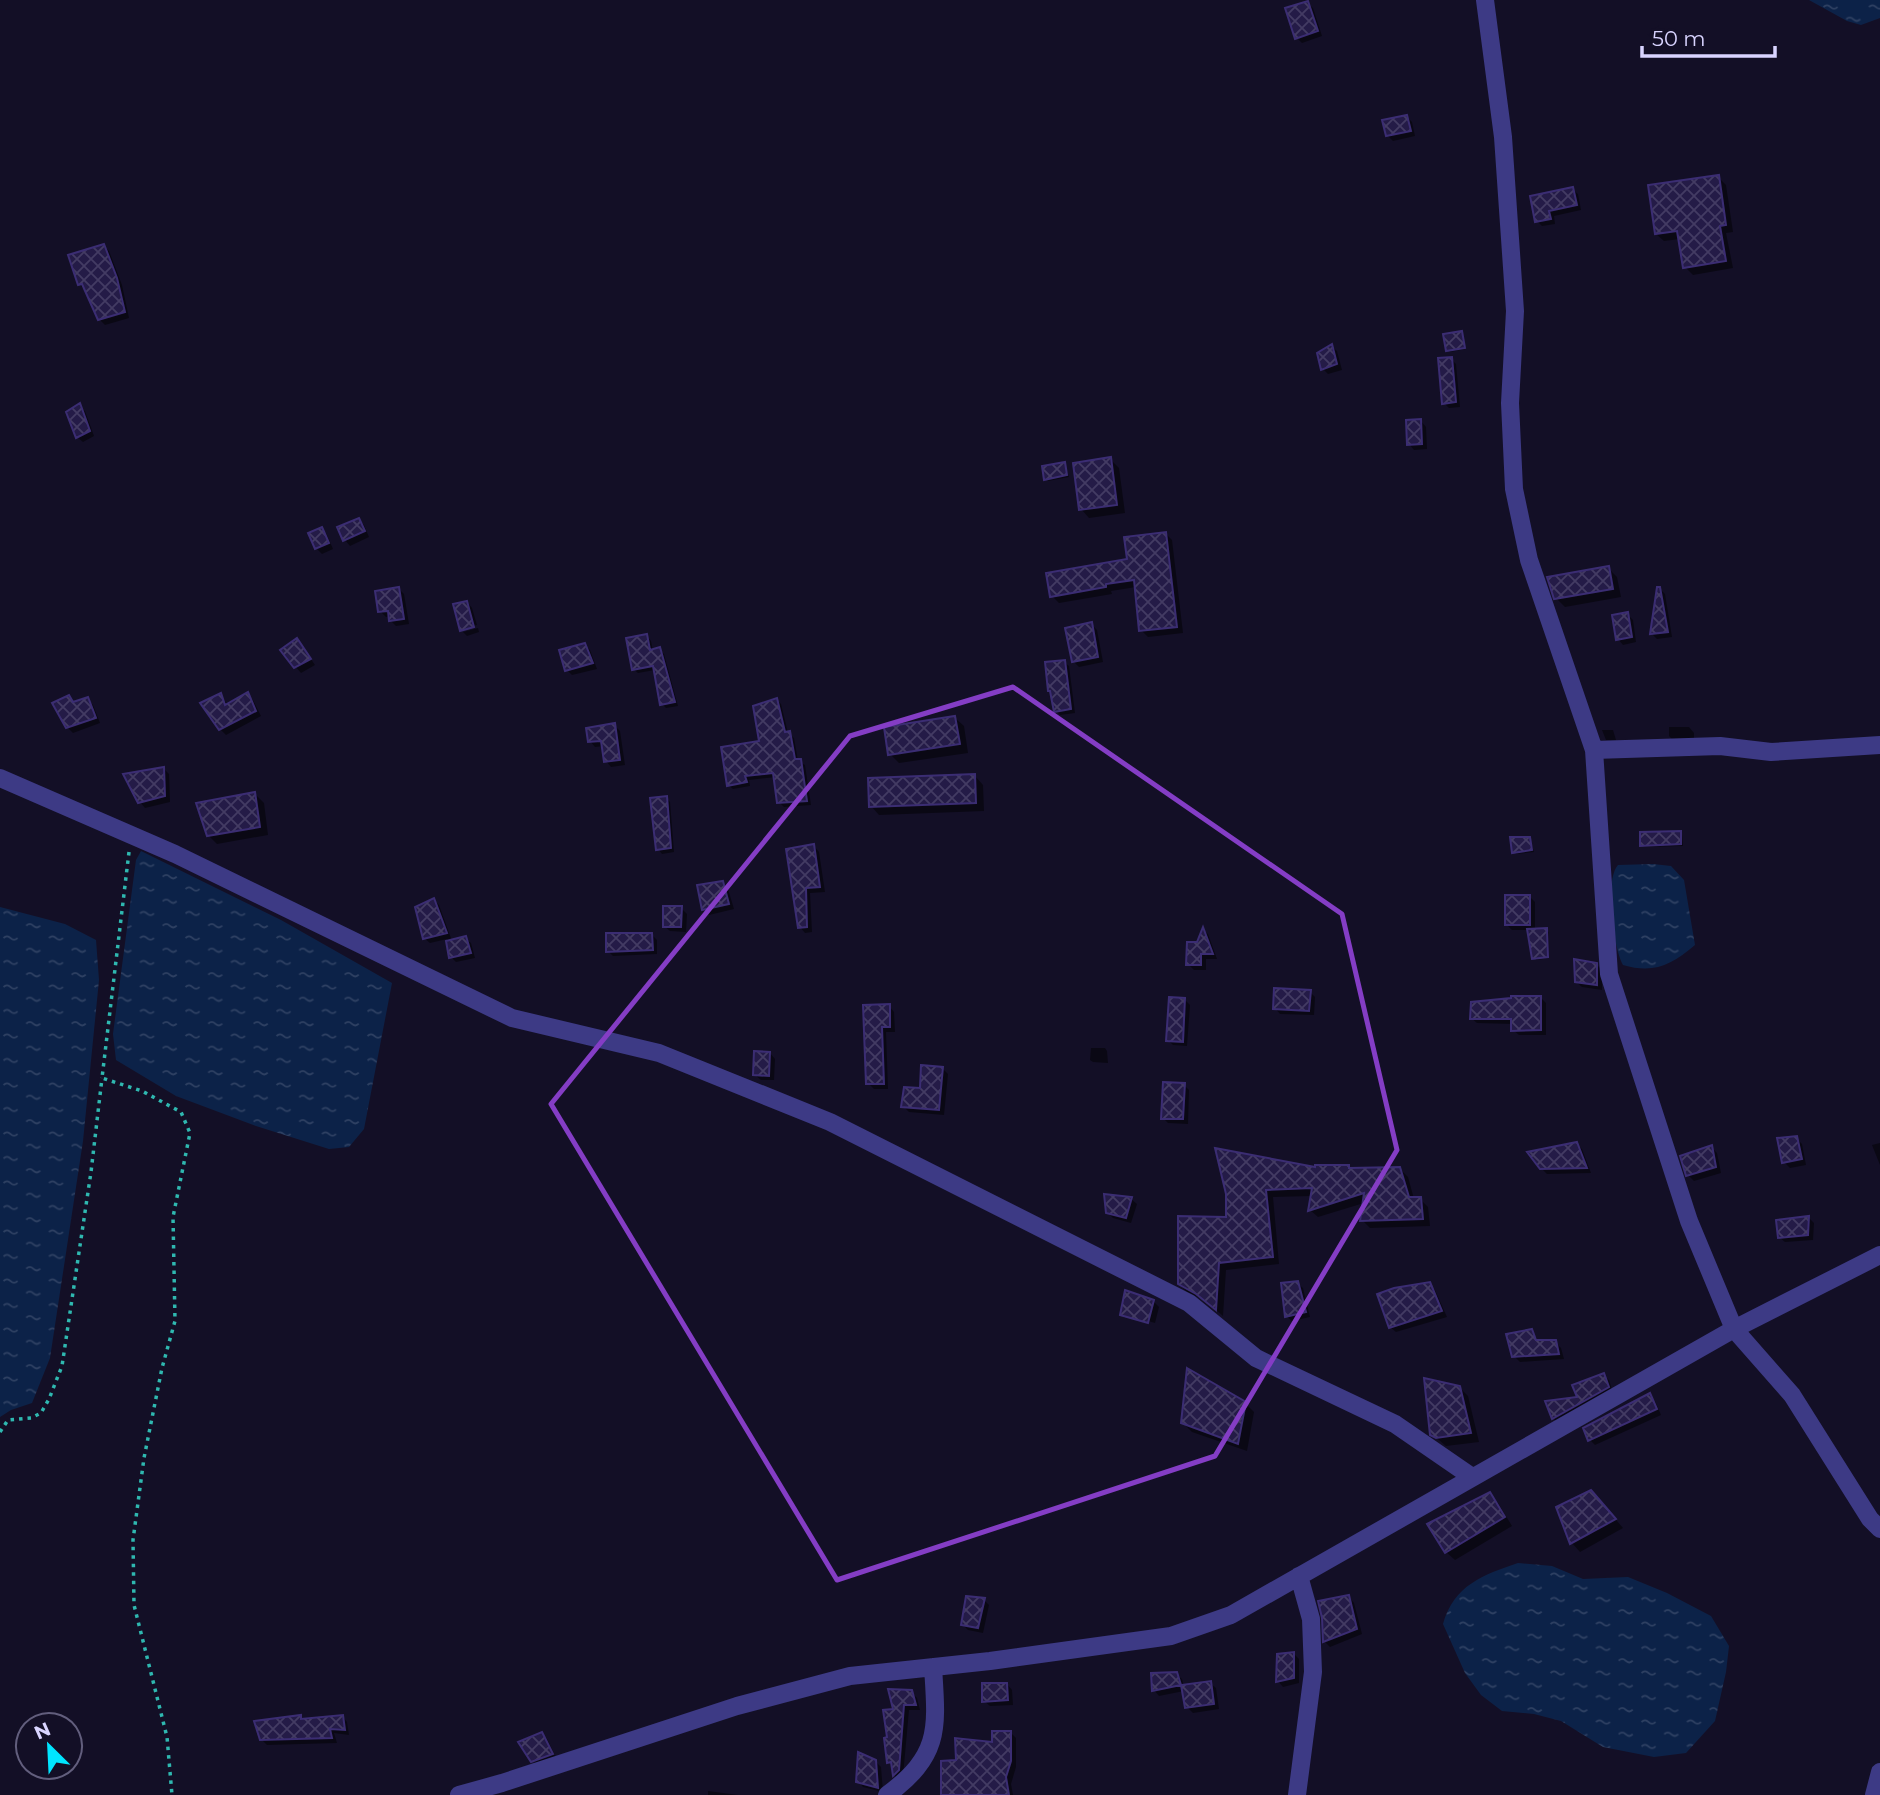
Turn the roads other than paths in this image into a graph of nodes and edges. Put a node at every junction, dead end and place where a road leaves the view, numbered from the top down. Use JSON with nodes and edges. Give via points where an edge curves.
{"nodes":[{"id":1,"x":1485,"y":0,"type":"edge"},
{"id":2,"x":1880,"y":745,"type":"edge"},
{"id":3,"x":1594,"y":750,"type":"junction"},
{"id":4,"x":0,"y":778,"type":"edge"},
{"id":5,"x":1880,"y":1255,"type":"edge"},
{"id":6,"x":1734,"y":1329,"type":"junction"},
{"id":7,"x":1472,"y":1477,"type":"junction"},
{"id":8,"x":1880,"y":1529,"type":"edge"},
{"id":9,"x":1299,"y":1576,"type":"junction"},
{"id":10,"x":933,"y":1667,"type":"junction"},
{"id":11,"x":1880,"y":1772,"type":"edge"},
{"id":12,"x":459,"y":1795,"type":"edge"},
{"id":13,"x":887,"y":1795,"type":"edge"},
{"id":14,"x":1297,"y":1795,"type":"edge"},
{"id":15,"x":1874,"y":1795,"type":"edge"}],
"edges":[{"from":1,"to":3,"type":"street","via":[[1503,137],[1514,298],[1510,403],[1514,489],[1529,560]]},
{"from":2,"to":3,"type":"street","via":[[1772,752],[1720,746]]},
{"from":3,"to":6,"type":"street","via":[[1609,974],[1689,1221]]},
{"from":4,"to":7,"type":"street","via":[[175,854],[512,1018],[659,1053],[830,1122],[1189,1303],[1256,1358],[1395,1424]]},
{"from":5,"to":6,"type":"street"},
{"from":6,"to":7,"type":"street"},
{"from":6,"to":8,"type":"street","via":[[1791,1395]]},
{"from":7,"to":9,"type":"street"},
{"from":9,"to":10,"type":"street","via":[[1231,1615],[1171,1636]]},
{"from":9,"to":14,"type":"street","via":[[1311,1619],[1313,1672]]},
{"from":10,"to":12,"type":"street","via":[[850,1676],[737,1706]]},
{"from":10,"to":13,"type":"street","via":[[936,1714],[928,1752],[922,1764]]},
{"from":11,"to":15,"type":"street"}]}
